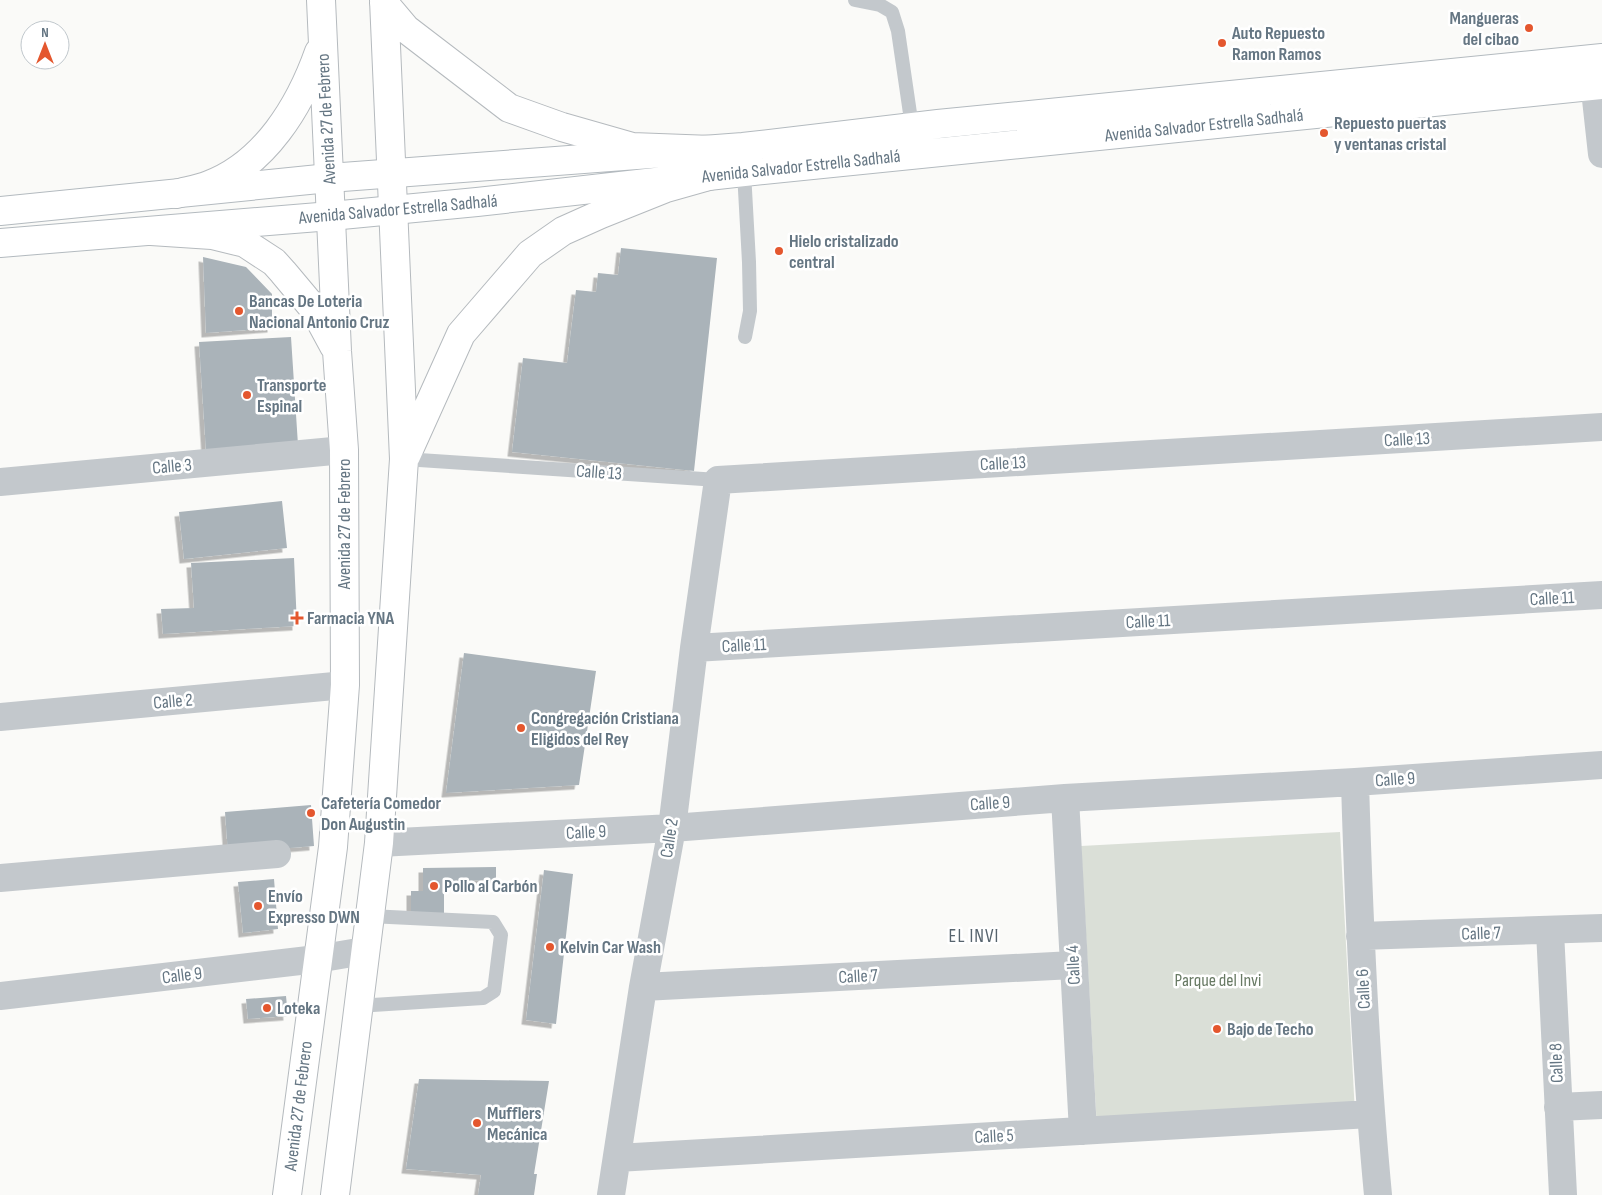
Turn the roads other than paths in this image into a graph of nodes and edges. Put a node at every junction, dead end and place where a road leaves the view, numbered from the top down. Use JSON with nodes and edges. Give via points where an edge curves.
{"nodes":[{"id":1,"x":320,"y":0,"type":"edge"},
{"id":2,"x":855,"y":0,"type":"edge"},
{"id":3,"x":384,"y":1,"type":"edge"},
{"id":4,"x":322,"y":44,"type":"junction"},
{"id":5,"x":1597,"y":58,"type":"edge"},
{"id":6,"x":1598,"y":86,"type":"edge"},
{"id":7,"x":912,"y":127,"type":"junction"},
{"id":8,"x":1602,"y":154,"type":"edge"},
{"id":9,"x":712,"y":162,"type":"junction"},
{"id":10,"x":393,"y":172,"type":"junction"},
{"id":11,"x":744,"y":172,"type":"junction"},
{"id":12,"x":329,"y":178,"type":"junction"},
{"id":13,"x":176,"y":194,"type":"junction"},
{"id":14,"x":393,"y":210,"type":"junction"},
{"id":15,"x":0,"y":212,"type":"edge"},
{"id":16,"x":331,"y":216,"type":"junction"},
{"id":17,"x":151,"y":231,"type":"junction"},
{"id":18,"x":0,"y":243,"type":"edge"},
{"id":19,"x":745,"y":337,"type":"dead end"},
{"id":20,"x":337,"y":352,"type":"junction"},
{"id":21,"x":1602,"y":427,"type":"edge"},
{"id":22,"x":344,"y":450,"type":"junction"},
{"id":23,"x":404,"y":459,"type":"junction"},
{"id":24,"x":718,"y":480,"type":"junction"},
{"id":25,"x":0,"y":482,"type":"edge"},
{"id":26,"x":1602,"y":595,"type":"edge"},
{"id":27,"x":694,"y":648,"type":"junction"},
{"id":28,"x":345,"y":685,"type":"junction"},
{"id":29,"x":0,"y":717,"type":"edge"},
{"id":30,"x":1602,"y":765,"type":"edge"},
{"id":31,"x":1355,"y":782,"type":"junction"},
{"id":32,"x":1065,"y":798,"type":"junction"},
{"id":33,"x":672,"y":828,"type":"junction"},
{"id":34,"x":379,"y":843,"type":"junction"},
{"id":35,"x":278,"y":854,"type":"dead end"},
{"id":36,"x":0,"y":878,"type":"edge"},
{"id":37,"x":369,"y":916,"type":"junction"},
{"id":38,"x":1602,"y":928,"type":"edge"},
{"id":39,"x":1550,"y":931,"type":"junction"},
{"id":40,"x":1360,"y":936,"type":"junction"},
{"id":41,"x":364,"y":952,"type":"junction"},
{"id":42,"x":317,"y":959,"type":"junction"},
{"id":43,"x":1073,"y":964,"type":"junction"},
{"id":44,"x":643,"y":987,"type":"junction"},
{"id":45,"x":0,"y":996,"type":"edge"},
{"id":46,"x":357,"y":1006,"type":"junction"},
{"id":47,"x":1602,"y":1105,"type":"edge"},
{"id":48,"x":1558,"y":1107,"type":"junction"},
{"id":49,"x":1370,"y":1114,"type":"junction"},
{"id":50,"x":1083,"y":1131,"type":"junction"},
{"id":51,"x":618,"y":1158,"type":"junction"},
{"id":52,"x":287,"y":1195,"type":"edge"},
{"id":53,"x":334,"y":1195,"type":"edge"},
{"id":54,"x":611,"y":1195,"type":"edge"},
{"id":55,"x":1378,"y":1195,"type":"edge"},
{"id":56,"x":1563,"y":1195,"type":"edge"}],
"edges":[{"from":1,"to":4,"type":"main road","name":"Avenida 27 de Febrero"},
{"from":2,"to":7,"type":"lane","via":[[880,5],[892,12],[898,31]]},
{"from":3,"to":9,"type":"main road","via":[[406,29],[509,108],[632,147]]},
{"from":3,"to":10,"type":"main road"},
{"from":4,"to":12,"type":"main road","name":"Avenida 27 de Febrero"},
{"from":4,"to":13,"type":"main road","via":[[309,79],[269,142],[242,168],[210,185]]},
{"from":5,"to":6,"type":"street"},
{"from":5,"to":7,"type":"main road","name":"Avenida Salvador Estrella Sadhalá"},
{"from":6,"to":8,"type":"street"},
{"from":6,"to":11,"type":"main road","name":"Avenida Salvador Estrella Sadhalá"},
{"from":7,"to":9,"type":"main road","name":"Avenida Salvador Estrella Sadhalá"},
{"from":9,"to":10,"type":"main road","name":"Avenida Salvador Estrella Sadhalá"},
{"from":9,"to":11,"type":"main road","name":"Avenida Salvador Estrella Sadhalá"},
{"from":9,"to":14,"type":"main road","name":"Avenida Salvador Estrella Sadhalá"},
{"from":9,"to":23,"type":"main road","via":[[666,188],[563,231],[530,254],[462,334]]},
{"from":10,"to":12,"type":"main road","name":"Avenida Salvador Estrella Sadhalá"},
{"from":10,"to":14,"type":"main road"},
{"from":11,"to":19,"type":"lane","via":[[750,311]]},
{"from":12,"to":13,"type":"main road","name":"Avenida Salvador Estrella Sadhalá"},
{"from":12,"to":16,"type":"main road","name":"Avenida 27 de Febrero"},
{"from":13,"to":15,"type":"main road","name":"Avenida Salvador Estrella Sadhalá"},
{"from":14,"to":16,"type":"main road","name":"Avenida Salvador Estrella Sadhalá"},
{"from":14,"to":23,"type":"main road"},
{"from":16,"to":17,"type":"main road","name":"Avenida Salvador Estrella Sadhalá"},
{"from":16,"to":20,"type":"main road","name":"Avenida 27 de Febrero"},
{"from":17,"to":18,"type":"main road","name":"Avenida Salvador Estrella Sadhalá"},
{"from":17,"to":20,"type":"main road","via":[[212,235],[245,243],[274,262],[314,309]]},
{"from":20,"to":22,"type":"main road","name":"Avenida 27 de Febrero"},
{"from":21,"to":24,"type":"street","name":"Calle 13"},
{"from":22,"to":25,"type":"street","name":"Calle 3"},
{"from":22,"to":28,"type":"main road","name":"Avenida 27 de Febrero"},
{"from":23,"to":24,"type":"lane","name":"Calle 13"},
{"from":23,"to":34,"type":"main road"},
{"from":24,"to":27,"type":"street","name":"Calle 2"},
{"from":26,"to":27,"type":"street","name":"Calle 11"},
{"from":27,"to":33,"type":"street","name":"Calle 2"},
{"from":28,"to":29,"type":"street","name":"Calle 2"},
{"from":28,"to":42,"type":"main road","name":"Avenida 27 de Febrero","via":[[334,847]]},
{"from":30,"to":31,"type":"street","name":"Calle 9"},
{"from":31,"to":32,"type":"street","name":"Calle 9"},
{"from":31,"to":40,"type":"street","name":"Calle 6"},
{"from":32,"to":33,"type":"street","name":"Calle 9"},
{"from":32,"to":43,"type":"street","name":"Calle 4"},
{"from":33,"to":34,"type":"street","name":"Calle 9"},
{"from":33,"to":44,"type":"street","name":"Calle 2"},
{"from":34,"to":37,"type":"main road"},
{"from":35,"to":36,"type":"street"},
{"from":37,"to":41,"type":"main road"},
{"from":37,"to":46,"type":"lane","via":[[493,922],[501,935],[494,991],[483,998]]},
{"from":38,"to":39,"type":"street","name":"Calle 7"},
{"from":39,"to":40,"type":"street","name":"Calle 7"},
{"from":39,"to":48,"type":"street","name":"Calle 8"},
{"from":40,"to":49,"type":"street","name":"Calle 6"},
{"from":41,"to":42,"type":"street","name":"Calle 9"},
{"from":41,"to":46,"type":"main road"},
{"from":42,"to":45,"type":"street","name":"Calle 9"},
{"from":42,"to":52,"type":"main road","name":"Avenida 27 de Febrero"},
{"from":43,"to":44,"type":"street","name":"Calle 7"},
{"from":43,"to":50,"type":"street","name":"Calle 4"},
{"from":44,"to":51,"type":"street","name":"Calle 2"},
{"from":46,"to":53,"type":"main road"},
{"from":47,"to":48,"type":"street"},
{"from":48,"to":56,"type":"street","name":"Calle 8"},
{"from":49,"to":50,"type":"street","name":"Calle 5"},
{"from":49,"to":55,"type":"street","name":"Calle 6"},
{"from":50,"to":51,"type":"street","name":"Calle 5"},
{"from":51,"to":54,"type":"street","name":"Calle 2"}]}
